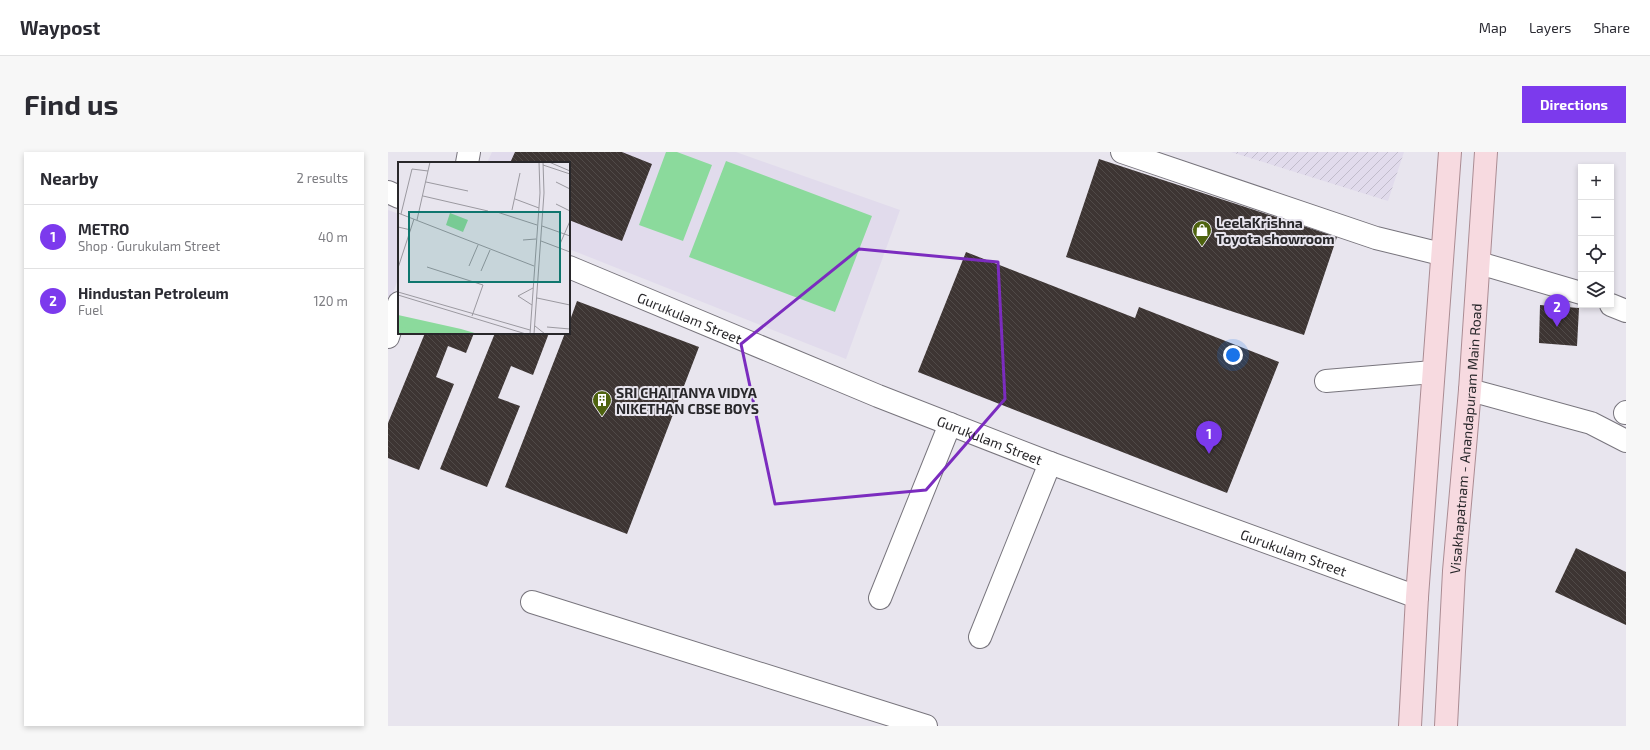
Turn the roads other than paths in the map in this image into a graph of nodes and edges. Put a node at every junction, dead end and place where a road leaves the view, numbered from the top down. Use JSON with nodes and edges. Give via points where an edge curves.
{"nodes":[{"id":1,"x":469,"y":152,"type":"edge"},
{"id":2,"x":1122,"y":152,"type":"edge"},
{"id":3,"x":1450,"y":152,"type":"edge"},
{"id":4,"x":1486,"y":152,"type":"edge"},
{"id":5,"x":467,"y":162,"type":"edge"},
{"id":6,"x":388,"y":192,"type":"edge"},
{"id":7,"x":398,"y":197,"type":"edge"},
{"id":8,"x":1441,"y":254,"type":"junction"},
{"id":9,"x":1480,"y":263,"type":"junction"},
{"id":10,"x":570,"y":267,"type":"edge"},
{"id":11,"x":1578,"y":292,"type":"edge"},
{"id":12,"x":388,"y":295,"type":"edge"},
{"id":13,"x":398,"y":299,"type":"edge"},
{"id":14,"x":398,"y":306,"type":"edge"},
{"id":15,"x":1614,"y":306,"type":"edge"},
{"id":16,"x":1626,"y":311,"type":"edge"},
{"id":17,"x":388,"y":337,"type":"edge"},
{"id":18,"x":1433,"y":372,"type":"junction"},
{"id":19,"x":1326,"y":380,"type":"dead end"},
{"id":20,"x":1470,"y":390,"type":"junction"},
{"id":21,"x":950,"y":424,"type":"junction"},
{"id":22,"x":1626,"y":441,"type":"edge"},
{"id":23,"x":1050,"y":463,"type":"junction"},
{"id":24,"x":1417,"y":597,"type":"junction"},
{"id":25,"x":880,"y":598,"type":"dead end"},
{"id":26,"x":532,"y":602,"type":"dead end"},
{"id":27,"x":980,"y":637,"type":"dead end"},
{"id":28,"x":926,"y":726,"type":"edge"},
{"id":29,"x":1410,"y":726,"type":"edge"},
{"id":30,"x":1446,"y":726,"type":"edge"}],
"edges":[{"from":1,"to":5,"type":"street"},
{"from":2,"to":8,"type":"street","via":[[1376,238]]},
{"from":3,"to":8,"type":"main road"},
{"from":4,"to":9,"type":"main road","name":"Visakhapatnam - Anandapuram Main Road"},
{"from":6,"to":7,"type":"street"},
{"from":8,"to":18,"type":"main road"},
{"from":9,"to":11,"type":"street"},
{"from":9,"to":20,"type":"main road","name":"Visakhapatnam - Anandapuram Main Road"},
{"from":10,"to":21,"type":"street","name":"Gurukulam Street"},
{"from":12,"to":13,"type":"street"},
{"from":14,"to":17,"type":"street"},
{"from":15,"to":16,"type":"street"},
{"from":18,"to":19,"type":"street"},
{"from":18,"to":24,"type":"main road"},
{"from":20,"to":22,"type":"street","via":[[1591,423]]},
{"from":20,"to":30,"type":"main road","name":"Visakhapatnam - Anandapuram Main Road","via":[[1454,572]]},
{"from":21,"to":23,"type":"street","name":"Gurukulam Street"},
{"from":21,"to":25,"type":"street"},
{"from":23,"to":24,"type":"street","name":"Gurukulam Street"},
{"from":23,"to":27,"type":"street"},
{"from":24,"to":29,"type":"main road"},
{"from":26,"to":28,"type":"street"}]}
